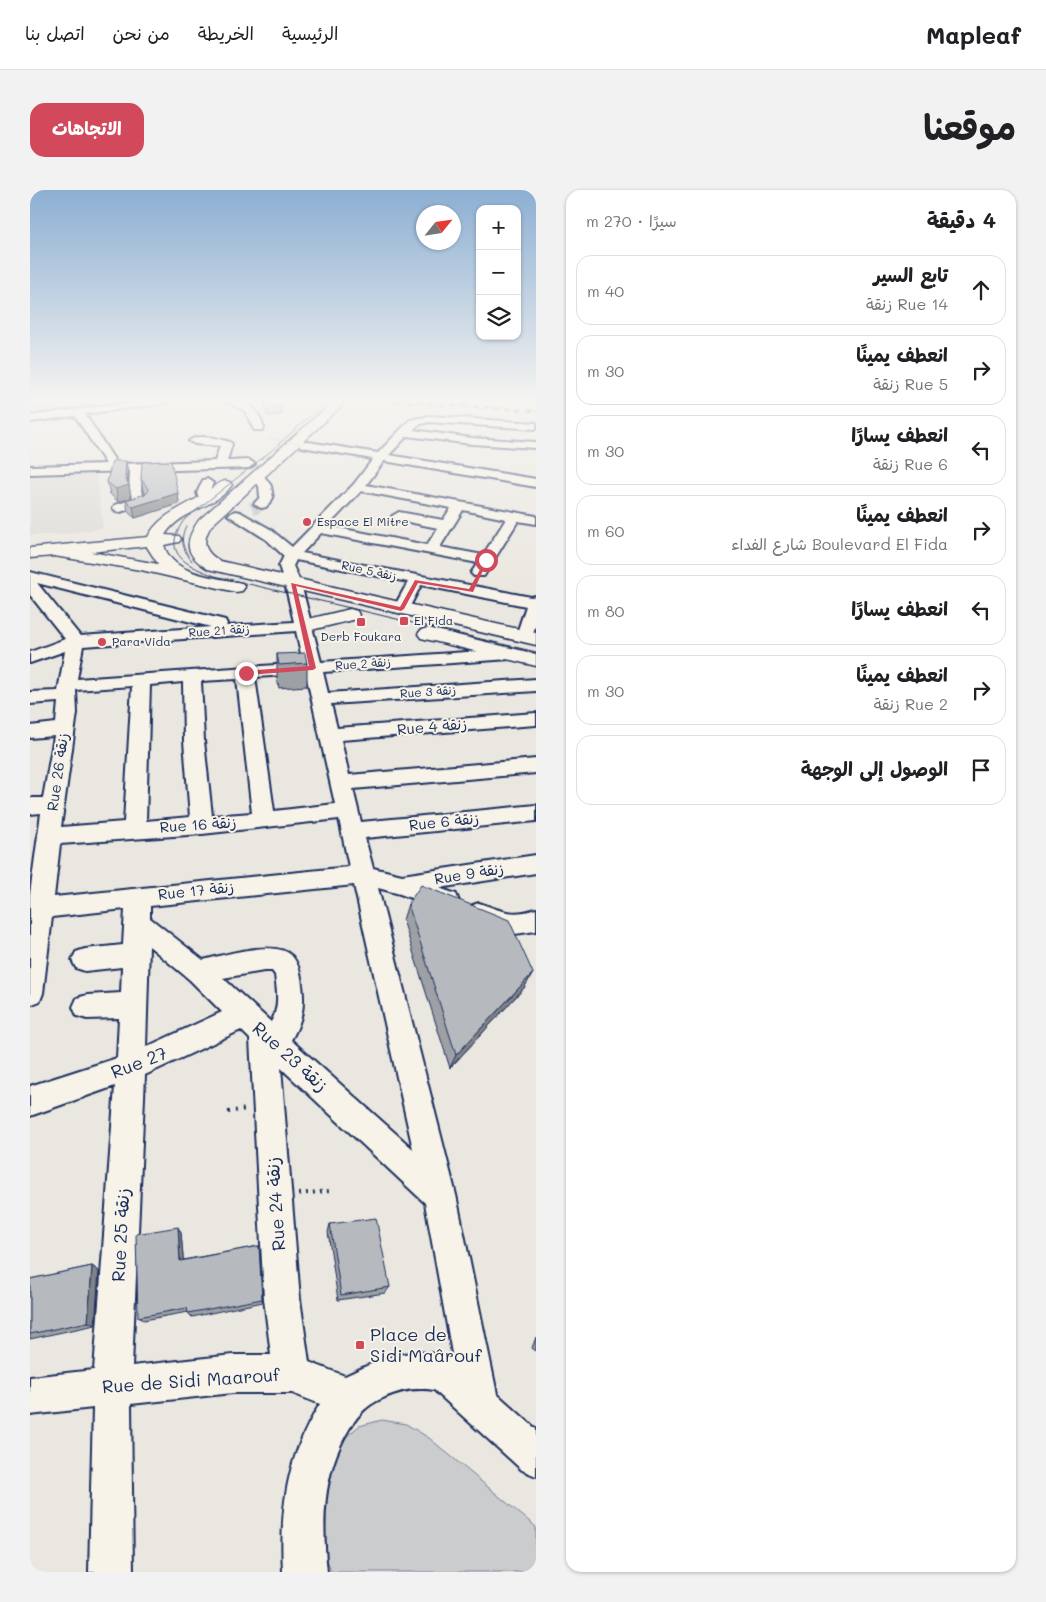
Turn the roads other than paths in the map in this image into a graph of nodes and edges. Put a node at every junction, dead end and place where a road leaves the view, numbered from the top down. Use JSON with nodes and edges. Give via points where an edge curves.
{"nodes":[{"id":1,"x":112,"y":464,"type":"edge"},
{"id":2,"x":271,"y":464,"type":"edge"},
{"id":3,"x":375,"y":464,"type":"edge"},
{"id":4,"x":477,"y":464,"type":"edge"},
{"id":5,"x":503,"y":464,"type":"edge"},
{"id":6,"x":219,"y":465,"type":"joint"},
{"id":7,"x":247,"y":466,"type":"junction"},
{"id":8,"x":114,"y":468,"type":"junction"},
{"id":9,"x":136,"y":468,"type":"junction"},
{"id":10,"x":501,"y":468,"type":"junction"},
{"id":11,"x":30,"y":470,"type":"edge"},
{"id":12,"x":258,"y":476,"type":"junction"},
{"id":13,"x":534,"y":479,"type":"edge"},
{"id":14,"x":446,"y":481,"type":"dead end"},
{"id":15,"x":358,"y":487,"type":"junction"},
{"id":16,"x":201,"y":502,"type":"junction"},
{"id":17,"x":459,"y":506,"type":"junction"},
{"id":18,"x":120,"y":508,"type":"dead end"},
{"id":19,"x":235,"y":515,"type":"junction"},
{"id":20,"x":399,"y":516,"type":"dead end"},
{"id":21,"x":514,"y":517,"type":"junction"},
{"id":22,"x":536,"y":520,"type":"edge"},
{"id":23,"x":446,"y":526,"type":"junction"},
{"id":24,"x":124,"y":528,"type":"dead end"},
{"id":25,"x":318,"y":528,"type":"junction"},
{"id":26,"x":197,"y":530,"type":"junction"},
{"id":27,"x":153,"y":532,"type":"junction"},
{"id":28,"x":30,"y":545,"type":"edge"},
{"id":29,"x":61,"y":547,"type":"junction"},
{"id":30,"x":431,"y":549,"type":"junction"},
{"id":31,"x":30,"y":553,"type":"edge"},
{"id":32,"x":486,"y":560,"type":"junction"},
{"id":33,"x":289,"y":561,"type":"junction"},
{"id":34,"x":248,"y":573,"type":"junction"},
{"id":35,"x":181,"y":574,"type":"junction"},
{"id":36,"x":30,"y":577,"type":"edge"},
{"id":37,"x":416,"y":581,"type":"junction"},
{"id":38,"x":30,"y":585,"type":"edge"},
{"id":39,"x":471,"y":590,"type":"junction"},
{"id":40,"x":288,"y":601,"type":"junction"},
{"id":41,"x":536,"y":602,"type":"edge"},
{"id":42,"x":401,"y":609,"type":"junction"},
{"id":43,"x":359,"y":617,"type":"dead end"},
{"id":44,"x":240,"y":629,"type":"junction"},
{"id":45,"x":406,"y":629,"type":"dead end"},
{"id":46,"x":530,"y":638,"type":"edge"},
{"id":47,"x":74,"y":641,"type":"junction"},
{"id":48,"x":510,"y":654,"type":"junction"},
{"id":49,"x":30,"y":658,"type":"edge"},
{"id":50,"x":536,"y":660,"type":"edge"},
{"id":51,"x":313,"y":668,"type":"junction"},
{"id":52,"x":246,"y":673,"type":"junction"},
{"id":53,"x":192,"y":676,"type":"junction"},
{"id":54,"x":141,"y":680,"type":"junction"},
{"id":55,"x":536,"y":685,"type":"edge"},
{"id":56,"x":67,"y":690,"type":"junction"},
{"id":57,"x":30,"y":698,"type":"edge"},
{"id":58,"x":320,"y":699,"type":"junction"},
{"id":59,"x":536,"y":719,"type":"edge"},
{"id":60,"x":64,"y":728,"type":"junction"},
{"id":61,"x":30,"y":732,"type":"edge"},
{"id":62,"x":329,"y":735,"type":"junction"},
{"id":63,"x":534,"y":771,"type":"edge"},
{"id":64,"x":341,"y":784,"type":"junction"},
{"id":65,"x":53,"y":805,"type":"junction"},
{"id":66,"x":30,"y":806,"type":"edge"},
{"id":67,"x":536,"y":813,"type":"edge"},
{"id":68,"x":264,"y":820,"type":"junction"},
{"id":69,"x":350,"y":820,"type":"junction"},
{"id":70,"x":202,"y":826,"type":"junction"},
{"id":71,"x":135,"y":830,"type":"junction"},
{"id":72,"x":49,"y":836,"type":"junction"},
{"id":73,"x":536,"y":864,"type":"edge"},
{"id":74,"x":363,"y":875,"type":"junction"},
{"id":75,"x":403,"y":885,"type":"junction"},
{"id":76,"x":35,"y":909,"type":"edge"},
{"id":77,"x":138,"y":910,"type":"junction"},
{"id":78,"x":536,"y":919,"type":"edge"},
{"id":79,"x":136,"y":955,"type":"junction"},
{"id":80,"x":85,"y":960,"type":"dead end"},
{"id":81,"x":199,"y":972,"type":"junction"},
{"id":82,"x":30,"y":993,"type":"edge"},
{"id":83,"x":133,"y":1005,"type":"junction"},
{"id":84,"x":87,"y":1007,"type":"dead end"},
{"id":85,"x":261,"y":1030,"type":"junction"},
{"id":86,"x":131,"y":1067,"type":"junction"},
{"id":87,"x":30,"y":1101,"type":"edge"},
{"id":88,"x":440,"y":1195,"type":"junction"},
{"id":89,"x":292,"y":1374,"type":"junction"},
{"id":90,"x":112,"y":1387,"type":"junction"},
{"id":91,"x":30,"y":1396,"type":"edge"},
{"id":92,"x":349,"y":1397,"type":"junction"},
{"id":93,"x":480,"y":1404,"type":"junction"},
{"id":94,"x":536,"y":1456,"type":"edge"},
{"id":95,"x":110,"y":1572,"type":"edge"},
{"id":96,"x":305,"y":1572,"type":"edge"}],
"edges":[{"from":1,"to":8,"type":"street"},
{"from":2,"to":12,"type":"main road"},
{"from":3,"to":15,"type":"street"},
{"from":4,"to":10,"type":"street"},
{"from":5,"to":10,"type":"street"},
{"from":6,"to":7,"type":"street"},
{"from":6,"to":9,"type":"street"},
{"from":7,"to":16,"type":"main road"},
{"from":7,"to":16,"type":"street","via":[[222,473],[209,481]]},
{"from":8,"to":9,"type":"street"},
{"from":8,"to":11,"type":"street"},
{"from":9,"to":18,"type":"street","via":[[135,492],[142,501]]},
{"from":10,"to":13,"type":"street"},
{"from":12,"to":19,"type":"street","via":[[265,486],[267,498]]},
{"from":12,"to":26,"type":"main road"},
{"from":13,"to":14,"type":"street","via":[[524,492]]},
{"from":15,"to":17,"type":"street","via":[[428,495]]},
{"from":15,"to":25,"type":"street"},
{"from":16,"to":27,"type":"main road"},
{"from":17,"to":21,"type":"street"},
{"from":17,"to":23,"type":"street"},
{"from":19,"to":26,"type":"street"},
{"from":19,"to":33,"type":"street","via":[[278,540]]},
{"from":20,"to":23,"type":"street"},
{"from":21,"to":22,"type":"street"},
{"from":21,"to":32,"type":"street"},
{"from":23,"to":30,"type":"street"},
{"from":24,"to":29,"type":"main road"},
{"from":25,"to":30,"type":"street"},
{"from":25,"to":33,"type":"street"},
{"from":26,"to":27,"type":"main road"},
{"from":26,"to":34,"type":"main road","via":[[198,553],[203,559]]},
{"from":27,"to":29,"type":"main road"},
{"from":27,"to":35,"type":"main road","via":[[161,557]]},
{"from":28,"to":29,"type":"main road"},
{"from":29,"to":31,"type":"main road"},
{"from":29,"to":35,"type":"main road"},
{"from":30,"to":32,"type":"street"},
{"from":32,"to":39,"type":"street"},
{"from":33,"to":34,"type":"main road"},
{"from":33,"to":37,"type":"street","name":"Rue 5 زنقة"},
{"from":33,"to":40,"type":"street"},
{"from":34,"to":40,"type":"main road"},
{"from":35,"to":40,"type":"main road"},
{"from":36,"to":44,"type":"street"},
{"from":37,"to":39,"type":"street","name":"Rue 5 زنقة"},
{"from":37,"to":42,"type":"street"},
{"from":38,"to":47,"type":"street"},
{"from":39,"to":41,"type":"street","name":"Rue 5 زنقة"},
{"from":40,"to":42,"type":"main road"},
{"from":40,"to":43,"type":"main road"},
{"from":40,"to":44,"type":"street","name":"Rue 21 زنقة"},
{"from":40,"to":51,"type":"street"},
{"from":41,"to":46,"type":"street"},
{"from":42,"to":46,"type":"main road"},
{"from":44,"to":47,"type":"street","name":"Rue 21 زنقة"},
{"from":45,"to":48,"type":"main road"},
{"from":47,"to":49,"type":"street","name":"Rue 21 زنقة"},
{"from":47,"to":56,"type":"street","name":"Rue 26 زنقة"},
{"from":48,"to":50,"type":"main road"},
{"from":48,"to":51,"type":"street","name":"Rue 2 زنقة"},
{"from":51,"to":52,"type":"street","name":"Rue 2 زنقة"},
{"from":51,"to":58,"type":"street"},
{"from":52,"to":53,"type":"street","name":"Rue 2 زنقة"},
{"from":52,"to":68,"type":"street"},
{"from":53,"to":54,"type":"street","name":"Rue 2 زنقة"},
{"from":53,"to":70,"type":"street"},
{"from":54,"to":56,"type":"street","name":"Rue 2 زنقة"},
{"from":54,"to":71,"type":"street"},
{"from":55,"to":58,"type":"street","name":"Rue 3 زنقة"},
{"from":56,"to":57,"type":"street","name":"Rue 2 زنقة"},
{"from":56,"to":60,"type":"street","name":"Rue 26 زنقة"},
{"from":58,"to":62,"type":"street"},
{"from":59,"to":62,"type":"street","name":"Rue 4 زنقة"},
{"from":60,"to":61,"type":"street"},
{"from":60,"to":65,"type":"street","name":"Rue 26 زنقة"},
{"from":62,"to":64,"type":"street"},
{"from":63,"to":64,"type":"street"},
{"from":64,"to":69,"type":"street"},
{"from":65,"to":66,"type":"street"},
{"from":65,"to":72,"type":"street","name":"Rue 26 زنقة"},
{"from":67,"to":69,"type":"street","name":"Rue 6 زنقة"},
{"from":68,"to":69,"type":"street","name":"Rue 16 زنقة"},
{"from":68,"to":70,"type":"street","name":"Rue 16 زنقة"},
{"from":69,"to":74,"type":"street"},
{"from":70,"to":71,"type":"street","name":"Rue 16 زنقة"},
{"from":71,"to":72,"type":"street","name":"Rue 16 زنقة"},
{"from":72,"to":76,"type":"street","name":"Rue 26 زنقة"},
{"from":73,"to":75,"type":"street","name":"Rue 9 زنقة"},
{"from":74,"to":75,"type":"street","name":"Rue 17 زنقة"},
{"from":74,"to":77,"type":"street","name":"Rue 17 زنقة"},
{"from":74,"to":88,"type":"street"},
{"from":75,"to":78,"type":"street","name":"Rue 17 زنقة","via":[[504,921],[521,924]]},
{"from":76,"to":77,"type":"street","name":"Rue 17 زنقة"},
{"from":76,"to":82,"type":"street","name":"Rue 26 زنقة"},
{"from":77,"to":79,"type":"street","name":"Rue 25 زنقة"},
{"from":77,"to":81,"type":"street","name":"Rue 23 زنقة"},
{"from":79,"to":80,"type":"street"},
{"from":79,"to":83,"type":"street","name":"Rue 25 زنقة"},
{"from":81,"to":85,"type":"street","name":"Rue 23 زنقة"},
{"from":81,"to":85,"type":"street","via":[[263,959],[284,965],[291,1008],[286,1021]]},
{"from":83,"to":84,"type":"street"},
{"from":83,"to":86,"type":"street","name":"Rue 25 زنقة"},
{"from":85,"to":86,"type":"street","name":"Rue 27","via":[[196,1040]]},
{"from":85,"to":88,"type":"street","name":"Rue 23 زنقة"},
{"from":85,"to":89,"type":"street","name":"Rue 24 زنقة","via":[[282,1299]]},
{"from":86,"to":87,"type":"street","name":"Rue 27"},
{"from":86,"to":90,"type":"street","name":"Rue 25 زنقة"},
{"from":88,"to":93,"type":"street"},
{"from":89,"to":90,"type":"street","name":"Rue de Sidi Maarouf","via":[[233,1374]]},
{"from":89,"to":92,"type":"street","name":"Rue de Sidi Maarouf"},
{"from":90,"to":91,"type":"street","name":"Rue de Sidi Maarouf"},
{"from":90,"to":95,"type":"street","name":"Rue 25 زنقة"},
{"from":92,"to":93,"type":"street","via":[[394,1373],[422,1370],[443,1374]]},
{"from":92,"to":96,"type":"street","via":[[327,1427],[307,1479],[302,1525]]},
{"from":93,"to":94,"type":"street"}]}
